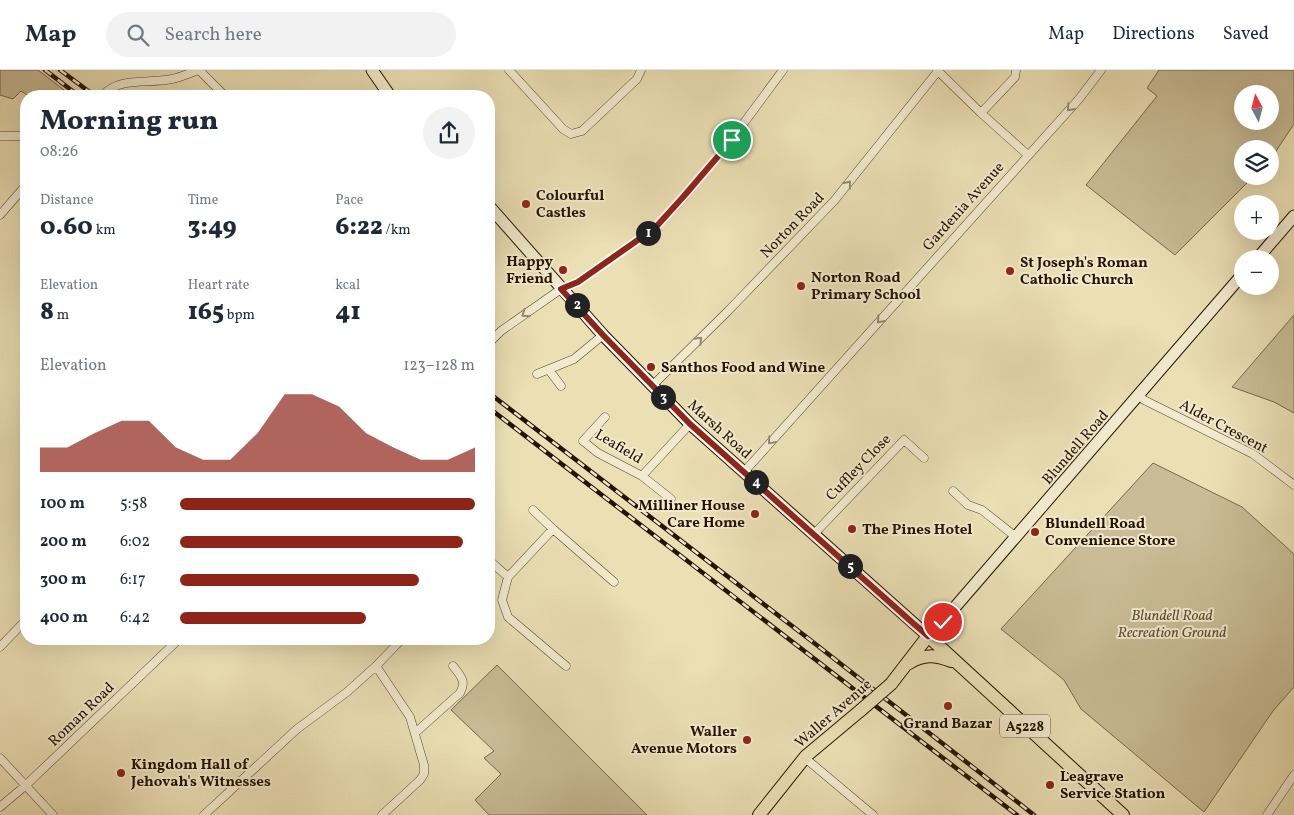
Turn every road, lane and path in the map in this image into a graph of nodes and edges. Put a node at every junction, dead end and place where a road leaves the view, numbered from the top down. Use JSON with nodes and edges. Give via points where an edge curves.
{"nodes":[{"id":1,"x":199,"y":70,"type":"edge"},
{"id":2,"x":372,"y":70,"type":"edge"},
{"id":3,"x":509,"y":70,"type":"edge"},
{"id":4,"x":641,"y":70,"type":"edge"},
{"id":5,"x":783,"y":70,"type":"edge"},
{"id":6,"x":938,"y":70,"type":"edge"},
{"id":7,"x":1016,"y":70,"type":"edge"},
{"id":8,"x":1101,"y":70,"type":"edge"},
{"id":9,"x":107,"y":90,"type":"edge"},
{"id":10,"x":218,"y":90,"type":"edge"},
{"id":11,"x":386,"y":90,"type":"edge"},
{"id":12,"x":981,"y":113,"type":"junction"},
{"id":13,"x":0,"y":136,"type":"edge"},
{"id":14,"x":20,"y":138,"type":"edge"},
{"id":15,"x":1028,"y":155,"type":"junction"},
{"id":16,"x":20,"y":192,"type":"edge"},
{"id":17,"x":495,"y":213,"type":"edge"},
{"id":18,"x":0,"y":215,"type":"edge"},
{"id":19,"x":1294,"y":216,"type":"edge"},
{"id":20,"x":1265,"y":250,"type":"edge"},
{"id":21,"x":1234,"y":284,"type":"edge"},
{"id":22,"x":561,"y":289,"type":"junction"},
{"id":23,"x":603,"y":335,"type":"junction"},
{"id":24,"x":495,"y":336,"type":"edge"},
{"id":25,"x":549,"y":370,"type":"junction"},
{"id":26,"x":537,"y":374,"type":"dead end"},
{"id":27,"x":562,"y":386,"type":"dead end"},
{"id":28,"x":652,"y":386,"type":"junction"},
{"id":29,"x":1140,"y":396,"type":"junction"},
{"id":30,"x":605,"y":417,"type":"dead end"},
{"id":31,"x":690,"y":424,"type":"junction"},
{"id":32,"x":924,"y":458,"type":"dead end"},
{"id":33,"x":744,"y":472,"type":"junction"},
{"id":34,"x":642,"y":476,"type":"junction"},
{"id":35,"x":1294,"y":485,"type":"edge"},
{"id":36,"x":953,"y":491,"type":"dead end"},
{"id":37,"x":671,"y":499,"type":"dead end"},
{"id":38,"x":533,"y":510,"type":"dead end"},
{"id":39,"x":553,"y":529,"type":"junction"},
{"id":40,"x":814,"y":534,"type":"junction"},
{"id":41,"x":1016,"y":537,"type":"junction"},
{"id":42,"x":495,"y":565,"type":"edge"},
{"id":43,"x":508,"y":577,"type":"junction"},
{"id":44,"x":614,"y":582,"type":"dead end"},
{"id":45,"x":20,"y":626,"type":"edge"},
{"id":46,"x":928,"y":636,"type":"junction"},
{"id":47,"x":173,"y":645,"type":"edge"},
{"id":48,"x":396,"y":645,"type":"edge"},
{"id":49,"x":0,"y":647,"type":"edge"},
{"id":50,"x":956,"y":662,"type":"junction"},
{"id":51,"x":907,"y":664,"type":"junction"},
{"id":52,"x":376,"y":666,"type":"junction"},
{"id":53,"x":453,"y":666,"type":"dead end"},
{"id":54,"x":566,"y":666,"type":"dead end"},
{"id":55,"x":416,"y":733,"type":"junction"},
{"id":56,"x":0,"y":758,"type":"edge"},
{"id":57,"x":804,"y":758,"type":"junction"},
{"id":58,"x":1294,"y":776,"type":"edge"},
{"id":59,"x":25,"y":786,"type":"junction"},
{"id":60,"x":0,"y":807,"type":"edge"},
{"id":61,"x":53,"y":815,"type":"edge"},
{"id":62,"x":204,"y":815,"type":"edge"},
{"id":63,"x":382,"y":815,"type":"edge"},
{"id":64,"x":759,"y":815,"type":"edge"},
{"id":65,"x":873,"y":815,"type":"edge"},
{"id":66,"x":1123,"y":815,"type":"edge"},
{"id":67,"x":1267,"y":815,"type":"edge"}],
"edges":[{"from":1,"to":9,"type":"street","via":[[173,79],[119,84]]},
{"from":1,"to":10,"type":"street"},
{"from":2,"to":11,"type":"main road"},
{"from":3,"to":4,"type":"street","via":[[571,134],[582,131],[637,78]]},
{"from":5,"to":22,"type":"street","via":[[732,140],[655,228],[578,282]]},
{"from":6,"to":12,"type":"street"},
{"from":28,"to":6,"type":"street","name":"Norton Road","one_way":true,"via":[[834,201]]},
{"from":7,"to":12,"type":"street","via":[[1015,77]]},
{"from":8,"to":15,"type":"street","name":"Gardenia Avenue","one_way":true},
{"from":12,"to":15,"type":"street"},
{"from":13,"to":14,"type":"street"},
{"from":15,"to":33,"type":"street","name":"Gardenia Avenue","one_way":true},
{"from":16,"to":18,"type":"street"},
{"from":17,"to":22,"type":"main road","name":"Marsh Road"},
{"from":19,"to":20,"type":"main road"},
{"from":21,"to":29,"type":"main road","name":"Blundell Road"},
{"from":22,"to":23,"type":"main road","name":"Marsh Road"},
{"from":22,"to":24,"type":"street","one_way":true},
{"from":23,"to":25,"type":"street","via":[[574,359]]},
{"from":23,"to":28,"type":"main road","name":"Marsh Road"},
{"from":25,"to":26,"type":"street"},
{"from":25,"to":27,"type":"street"},
{"from":28,"to":31,"type":"main road","name":"Marsh Road"},
{"from":29,"to":35,"type":"street","name":"Alder Crescent","via":[[1253,454]]},
{"from":29,"to":41,"type":"main road","name":"Blundell Road"},
{"from":30,"to":34,"type":"street","name":"Leafield","via":[[583,441],[598,453]]},
{"from":31,"to":33,"type":"main road","name":"Marsh Road"},
{"from":31,"to":34,"type":"street","name":"Leafield"},
{"from":32,"to":40,"type":"street","name":"Cuffley Close","via":[[904,440]]},
{"from":33,"to":40,"type":"main road","name":"Marsh Road"},
{"from":34,"to":37,"type":"street","name":"Leafield"},
{"from":36,"to":41,"type":"street"},
{"from":38,"to":39,"type":"street"},
{"from":39,"to":43,"type":"street"},
{"from":39,"to":44,"type":"street"},
{"from":40,"to":46,"type":"main road","name":"Marsh Road"},
{"from":41,"to":46,"type":"main road","name":"Blundell Road"},
{"from":42,"to":43,"type":"street"},
{"from":43,"to":54,"type":"street","via":[[502,600],[508,617]]},
{"from":45,"to":49,"type":"street"},
{"from":46,"to":50,"type":"main road","number":"A5228"},
{"from":46,"to":51,"type":"main road","name":"Waller Avenue"},
{"from":47,"to":59,"type":"street","name":"Roman Road"},
{"from":48,"to":52,"type":"street"},
{"from":50,"to":51,"type":"main road","via":[[928,655]]},
{"from":50,"to":66,"type":"main road","number":"A5228"},
{"from":51,"to":57,"type":"main road","name":"Waller Avenue","bridge":true,"via":[[891,684]]},
{"from":52,"to":55,"type":"street","via":[[410,717]]},
{"from":52,"to":62,"type":"street","via":[[297,729]]},
{"from":53,"to":55,"type":"street","via":[[464,687]]},
{"from":55,"to":63,"type":"street","via":[[424,774]]},
{"from":56,"to":59,"type":"street"},
{"from":57,"to":64,"type":"main road","name":"Waller Avenue"},
{"from":57,"to":65,"type":"street"},
{"from":58,"to":67,"type":"street"},
{"from":59,"to":60,"type":"street","name":"Roman Road"},
{"from":59,"to":61,"type":"street"}]}
